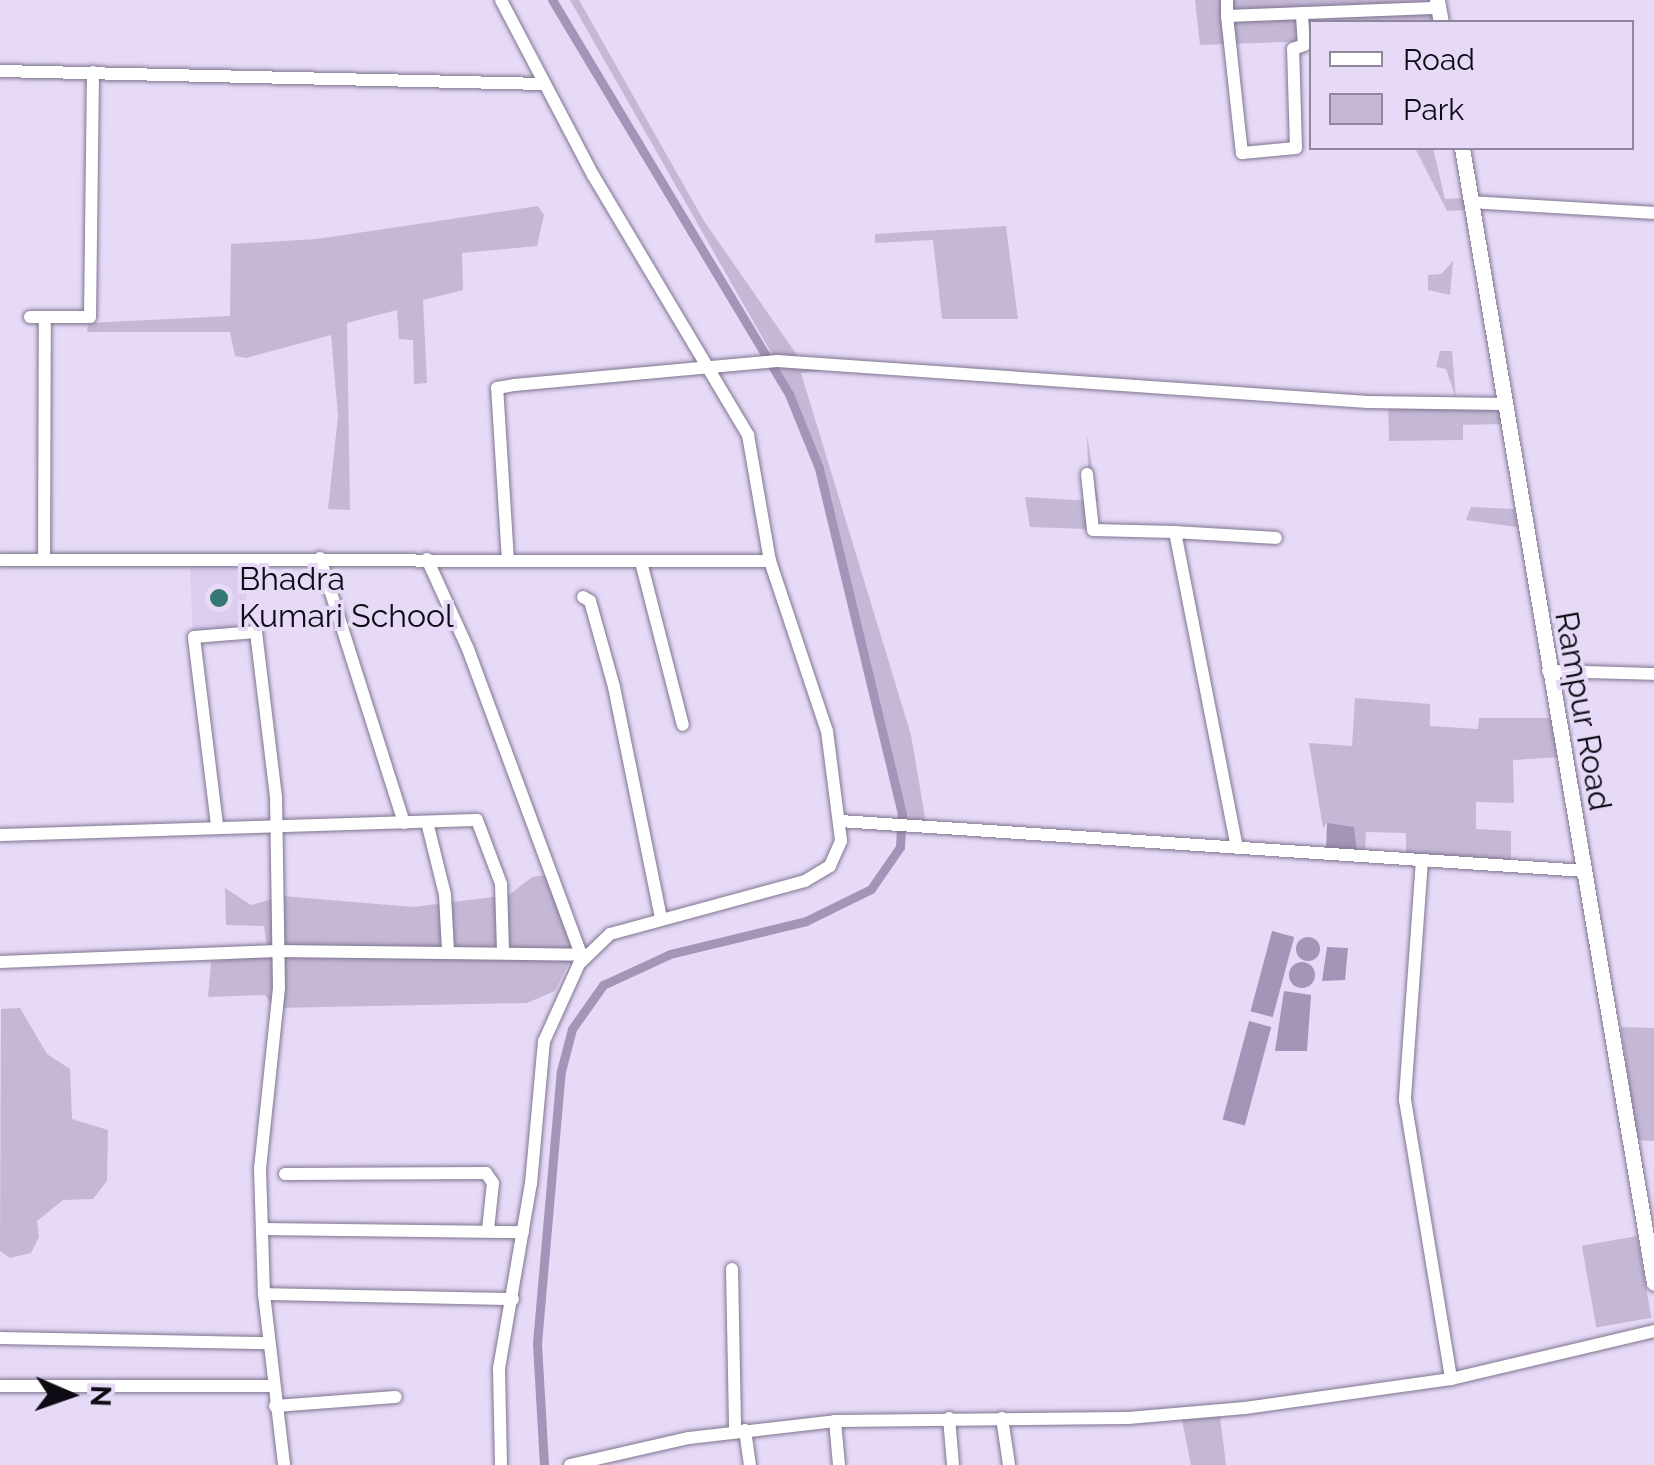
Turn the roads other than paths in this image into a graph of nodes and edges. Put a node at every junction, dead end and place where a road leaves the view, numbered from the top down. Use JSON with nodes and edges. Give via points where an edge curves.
{"nodes":[{"id":1,"x":501,"y":0,"type":"edge"},
{"id":2,"x":1227,"y":0,"type":"edge"},
{"id":3,"x":1439,"y":10,"type":"edge"},
{"id":4,"x":1302,"y":13,"type":"junction"},
{"id":5,"x":1227,"y":16,"type":"junction"},
{"id":6,"x":0,"y":71,"type":"edge"},
{"id":7,"x":93,"y":72,"type":"junction"},
{"id":8,"x":542,"y":84,"type":"junction"},
{"id":9,"x":1462,"y":150,"type":"edge"},
{"id":10,"x":1471,"y":202,"type":"junction"},
{"id":11,"x":1654,"y":213,"type":"edge"},
{"id":12,"x":709,"y":364,"type":"junction"},
{"id":13,"x":1503,"y":404,"type":"junction"},
{"id":14,"x":1087,"y":474,"type":"dead end"},
{"id":15,"x":1175,"y":532,"type":"junction"},
{"id":16,"x":1276,"y":538,"type":"dead end"},
{"id":17,"x":320,"y":558,"type":"junction"},
{"id":18,"x":0,"y":560,"type":"edge"},
{"id":19,"x":44,"y":560,"type":"junction"},
{"id":20,"x":427,"y":560,"type":"junction"},
{"id":21,"x":508,"y":561,"type":"junction"},
{"id":22,"x":770,"y":561,"type":"junction"},
{"id":23,"x":641,"y":562,"type":"junction"},
{"id":24,"x":583,"y":597,"type":"dead end"},
{"id":25,"x":1548,"y":671,"type":"junction"},
{"id":26,"x":1654,"y":674,"type":"edge"},
{"id":27,"x":683,"y":725,"type":"dead end"},
{"id":28,"x":840,"y":821,"type":"junction"},
{"id":29,"x":275,"y":822,"type":"junction"},
{"id":30,"x":427,"y":822,"type":"junction"},
{"id":31,"x":404,"y":823,"type":"junction"},
{"id":32,"x":217,"y":825,"type":"junction"},
{"id":33,"x":0,"y":835,"type":"edge"},
{"id":34,"x":1237,"y":848,"type":"junction"},
{"id":35,"x":1422,"y":860,"type":"junction"},
{"id":36,"x":1584,"y":870,"type":"junction"},
{"id":37,"x":661,"y":919,"type":"junction"},
{"id":38,"x":448,"y":950,"type":"junction"},
{"id":39,"x":277,"y":951,"type":"junction"},
{"id":40,"x":503,"y":951,"type":"junction"},
{"id":41,"x":585,"y":954,"type":"junction"},
{"id":42,"x":0,"y":962,"type":"edge"},
{"id":43,"x":286,"y":1174,"type":"dead end"},
{"id":44,"x":262,"y":1229,"type":"junction"},
{"id":45,"x":488,"y":1230,"type":"junction"},
{"id":46,"x":523,"y":1232,"type":"junction"},
{"id":47,"x":732,"y":1269,"type":"dead end"},
{"id":48,"x":1654,"y":1283,"type":"edge"},
{"id":49,"x":264,"y":1294,"type":"junction"},
{"id":50,"x":513,"y":1299,"type":"junction"},
{"id":51,"x":1654,"y":1331,"type":"edge"},
{"id":52,"x":0,"y":1338,"type":"edge"},
{"id":53,"x":269,"y":1343,"type":"junction"},
{"id":54,"x":1451,"y":1379,"type":"junction"},
{"id":55,"x":0,"y":1386,"type":"edge"},
{"id":56,"x":273,"y":1386,"type":"junction"},
{"id":57,"x":396,"y":1397,"type":"dead end"},
{"id":58,"x":275,"y":1406,"type":"junction"},
{"id":59,"x":948,"y":1418,"type":"junction"},
{"id":60,"x":1002,"y":1418,"type":"junction"},
{"id":61,"x":835,"y":1420,"type":"junction"},
{"id":62,"x":740,"y":1431,"type":"junction"},
{"id":63,"x":284,"y":1465,"type":"edge"},
{"id":64,"x":501,"y":1465,"type":"edge"},
{"id":65,"x":570,"y":1465,"type":"edge"},
{"id":66,"x":750,"y":1465,"type":"edge"},
{"id":67,"x":839,"y":1465,"type":"edge"},
{"id":68,"x":953,"y":1465,"type":"edge"},
{"id":69,"x":1009,"y":1465,"type":"edge"}],
"edges":[{"from":1,"to":8,"type":"street"},
{"from":2,"to":5,"type":"street"},
{"from":3,"to":4,"type":"street"},
{"from":4,"to":5,"type":"street"},
{"from":4,"to":5,"type":"street","via":[[1304,45],[1293,49],[1296,148],[1242,154]]},
{"from":6,"to":7,"type":"street"},
{"from":7,"to":8,"type":"street"},
{"from":7,"to":19,"type":"street","via":[[90,317],[38,318]]},
{"from":8,"to":12,"type":"street"},
{"from":9,"to":10,"type":"main road","name":"Rampur Road"},
{"from":10,"to":11,"type":"street"},
{"from":10,"to":13,"type":"main road","name":"Rampur Road"},
{"from":12,"to":13,"type":"street","via":[[778,361],[1368,402]]},
{"from":12,"to":21,"type":"street","via":[[497,388]]},
{"from":12,"to":22,"type":"street","via":[[748,436]]},
{"from":13,"to":25,"type":"main road","name":"Rampur Road"},
{"from":14,"to":15,"type":"street","via":[[1093,530]]},
{"from":15,"to":16,"type":"street"},
{"from":15,"to":34,"type":"street"},
{"from":17,"to":19,"type":"street"},
{"from":17,"to":20,"type":"street"},
{"from":17,"to":31,"type":"street"},
{"from":18,"to":19,"type":"street"},
{"from":20,"to":21,"type":"street"},
{"from":20,"to":41,"type":"street"},
{"from":21,"to":23,"type":"street"},
{"from":22,"to":23,"type":"street"},
{"from":22,"to":28,"type":"street","via":[[827,731]]},
{"from":23,"to":27,"type":"street"},
{"from":24,"to":37,"type":"street","via":[[590,600],[614,687]]},
{"from":25,"to":26,"type":"street"},
{"from":25,"to":36,"type":"main road","name":"Rampur Road"},
{"from":28,"to":34,"type":"street"},
{"from":28,"to":37,"type":"street","via":[[836,855],[805,881]]},
{"from":29,"to":31,"type":"street"},
{"from":29,"to":32,"type":"street"},
{"from":29,"to":32,"type":"street","via":[[256,632],[194,636]]},
{"from":29,"to":39,"type":"street"},
{"from":30,"to":31,"type":"street"},
{"from":30,"to":38,"type":"street","via":[[445,895]]},
{"from":30,"to":40,"type":"street","via":[[477,820],[500,884]]},
{"from":32,"to":33,"type":"street"},
{"from":34,"to":35,"type":"street"},
{"from":35,"to":36,"type":"street"},
{"from":35,"to":54,"type":"street","via":[[1406,1100]]},
{"from":36,"to":48,"type":"main road","name":"Rampur Road"},
{"from":37,"to":41,"type":"street","via":[[610,934]]},
{"from":38,"to":39,"type":"street"},
{"from":38,"to":40,"type":"street"},
{"from":39,"to":42,"type":"street"},
{"from":39,"to":44,"type":"street","via":[[260,1169]]},
{"from":40,"to":41,"type":"street"},
{"from":41,"to":46,"type":"street","via":[[544,1041]]},
{"from":43,"to":45,"type":"street","via":[[486,1173],[492,1183]]},
{"from":44,"to":45,"type":"street"},
{"from":44,"to":49,"type":"street"},
{"from":45,"to":46,"type":"street"},
{"from":46,"to":50,"type":"street"},
{"from":47,"to":62,"type":"street"},
{"from":49,"to":50,"type":"street"},
{"from":49,"to":53,"type":"street"},
{"from":50,"to":64,"type":"street","via":[[499,1369]]},
{"from":51,"to":54,"type":"street"},
{"from":52,"to":53,"type":"street"},
{"from":53,"to":56,"type":"street"},
{"from":54,"to":60,"type":"street","via":[[1246,1408]]},
{"from":55,"to":56,"type":"street"},
{"from":56,"to":58,"type":"street"},
{"from":57,"to":58,"type":"street"},
{"from":58,"to":63,"type":"street"},
{"from":59,"to":60,"type":"street"},
{"from":59,"to":61,"type":"street"},
{"from":59,"to":68,"type":"street"},
{"from":60,"to":69,"type":"street"},
{"from":61,"to":62,"type":"street"},
{"from":61,"to":67,"type":"street"},
{"from":62,"to":65,"type":"street"},
{"from":62,"to":66,"type":"street"}]}
